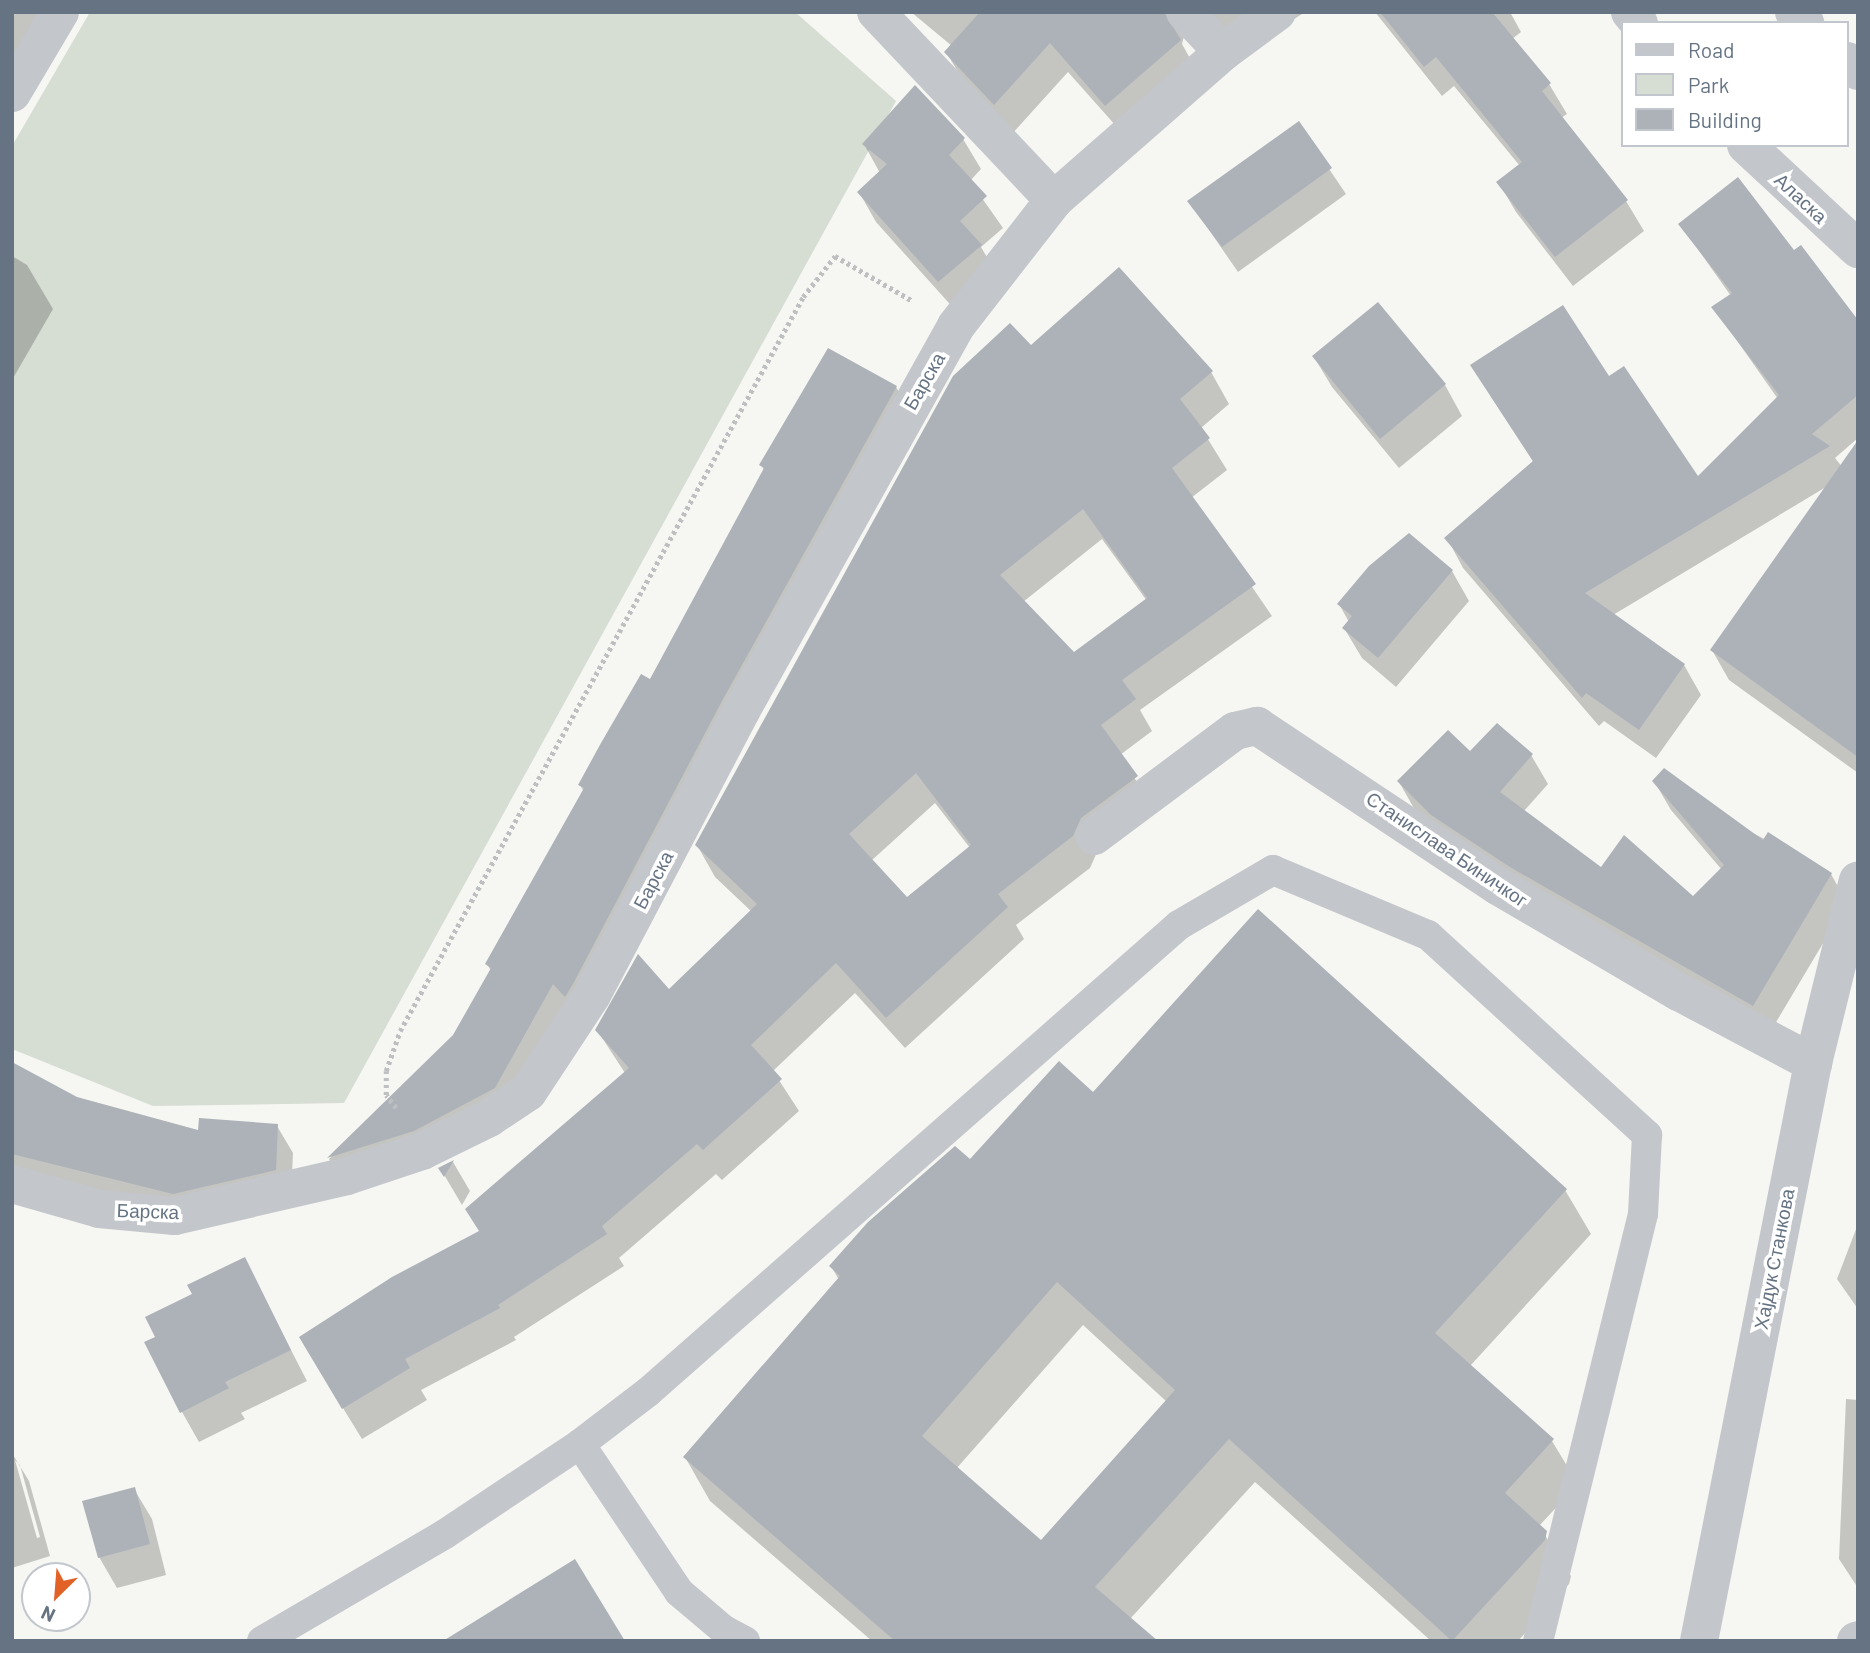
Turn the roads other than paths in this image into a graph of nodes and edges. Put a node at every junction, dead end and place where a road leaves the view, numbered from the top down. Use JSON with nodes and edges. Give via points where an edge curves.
{"nodes":[{"id":1,"x":60,"y":12,"type":"edge"},
{"id":2,"x":876,"y":12,"type":"edge"},
{"id":3,"x":1185,"y":12,"type":"edge"},
{"id":4,"x":1277,"y":12,"type":"edge"},
{"id":5,"x":1223,"y":52,"type":"junction"},
{"id":6,"x":12,"y":93,"type":"edge"},
{"id":7,"x":1748,"y":147,"type":"edge"},
{"id":8,"x":1054,"y":200,"type":"junction"},
{"id":9,"x":1858,"y":249,"type":"edge"},
{"id":10,"x":1094,"y":836,"type":"dead end"},
{"id":11,"x":1858,"y":880,"type":"edge"},
{"id":12,"x":1813,"y":1063,"type":"junction"},
{"id":13,"x":12,"y":1184,"type":"edge"},
{"id":14,"x":580,"y":1444,"type":"junction"},
{"id":15,"x":262,"y":1641,"type":"edge"},
{"id":16,"x":745,"y":1641,"type":"edge"},
{"id":17,"x":1538,"y":1641,"type":"edge"},
{"id":18,"x":1699,"y":1641,"type":"edge"}],
"edges":[{"from":1,"to":6,"type":"street"},
{"from":2,"to":8,"type":"street"},
{"from":3,"to":5,"type":"street"},
{"from":4,"to":5,"type":"street","name":"Барска"},
{"from":5,"to":8,"type":"street","name":"Барска"},
{"from":7,"to":9,"type":"street","name":"Аласка"},
{"from":8,"to":13,"type":"street","name":"Барска","via":[[956,326],[741,711],[592,995],[528,1092],[429,1148],[346,1176],[175,1216],[99,1209]]},
{"from":10,"to":12,"type":"street","name":"Станислава Биничког","via":[[1235,732],[1257,726],[1498,886],[1679,992]]},
{"from":11,"to":12,"type":"street","name":"Хајдук Станкова"},
{"from":12,"to":18,"type":"street","name":"Хајдук Станкова"},
{"from":14,"to":15,"type":"lane","via":[[445,1534]]},
{"from":14,"to":16,"type":"lane","via":[[679,1592],[724,1630]]},
{"from":14,"to":17,"type":"lane","via":[[648,1392],[1180,925],[1273,870],[1428,935],[1647,1135],[1643,1214]]}]}
